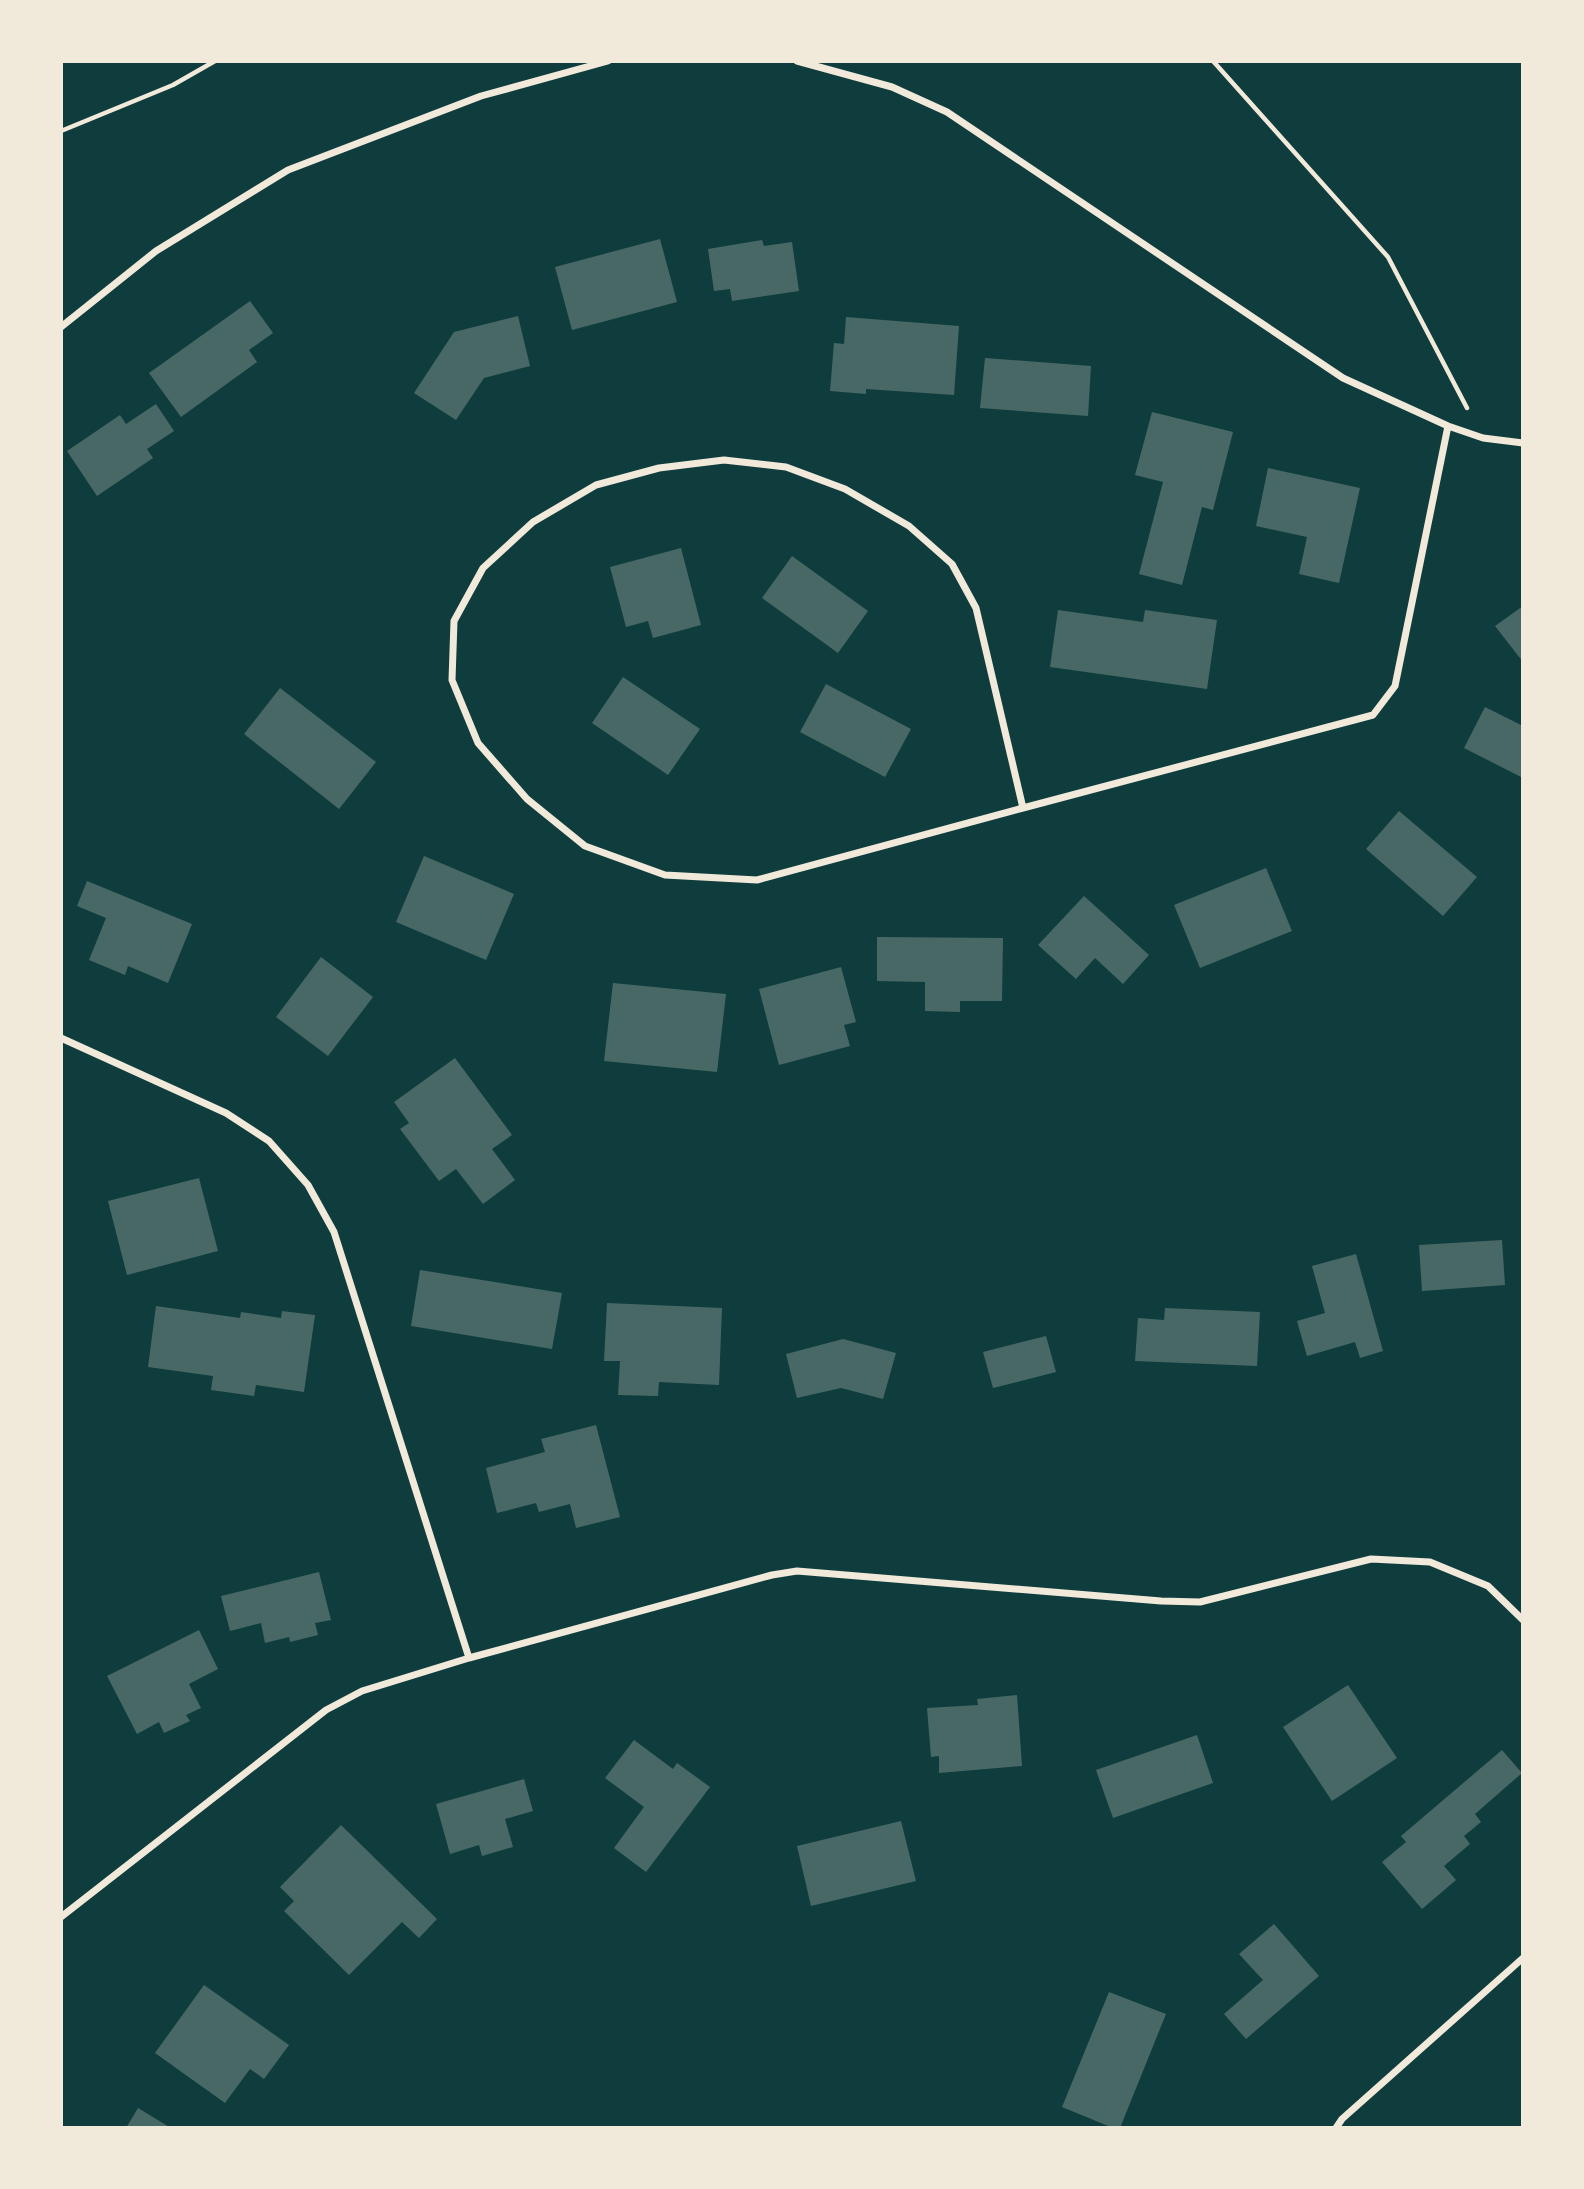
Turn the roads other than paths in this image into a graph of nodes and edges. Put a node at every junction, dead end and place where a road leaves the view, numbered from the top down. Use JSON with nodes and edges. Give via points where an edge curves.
{"nodes":[{"id":1,"x":608,"y":61,"type":"edge"},
{"id":2,"x":797,"y":61,"type":"edge"},
{"id":3,"x":61,"y":327,"type":"edge"},
{"id":4,"x":1448,"y":426,"type":"junction"},
{"id":5,"x":1523,"y":443,"type":"edge"},
{"id":6,"x":1023,"y":808,"type":"junction"},
{"id":7,"x":61,"y":1038,"type":"edge"},
{"id":8,"x":1521,"y":1616,"type":"edge"},
{"id":9,"x":470,"y":1658,"type":"junction"},
{"id":10,"x":61,"y":1917,"type":"edge"},
{"id":11,"x":1523,"y":1958,"type":"edge"},
{"id":12,"x":1336,"y":2128,"type":"edge"}],
"edges":[{"from":1,"to":3,"type":"street","via":[[481,96],[288,170],[156,251]]},
{"from":2,"to":4,"type":"street","via":[[892,87],[947,112],[1343,378]]},
{"from":4,"to":5,"type":"street","via":[[1483,438]]},
{"from":4,"to":6,"type":"street","via":[[1395,686],[1373,715]]},
{"from":6,"to":6,"type":"street","via":[[976,608],[952,564],[909,526],[845,489],[786,467],[724,460],[659,468],[596,485],[533,522],[483,568],[454,621],[452,680],[478,743],[527,799],[585,846],[665,875],[757,880]]},
{"from":7,"to":9,"type":"street","via":[[226,1113],[270,1141],[308,1185],[334,1231]]},
{"from":8,"to":9,"type":"street","via":[[1488,1586],[1430,1562],[1371,1559],[1199,1602],[797,1571]]},
{"from":9,"to":10,"type":"street","via":[[362,1691],[326,1710]]},
{"from":11,"to":12,"type":"street"}]}
